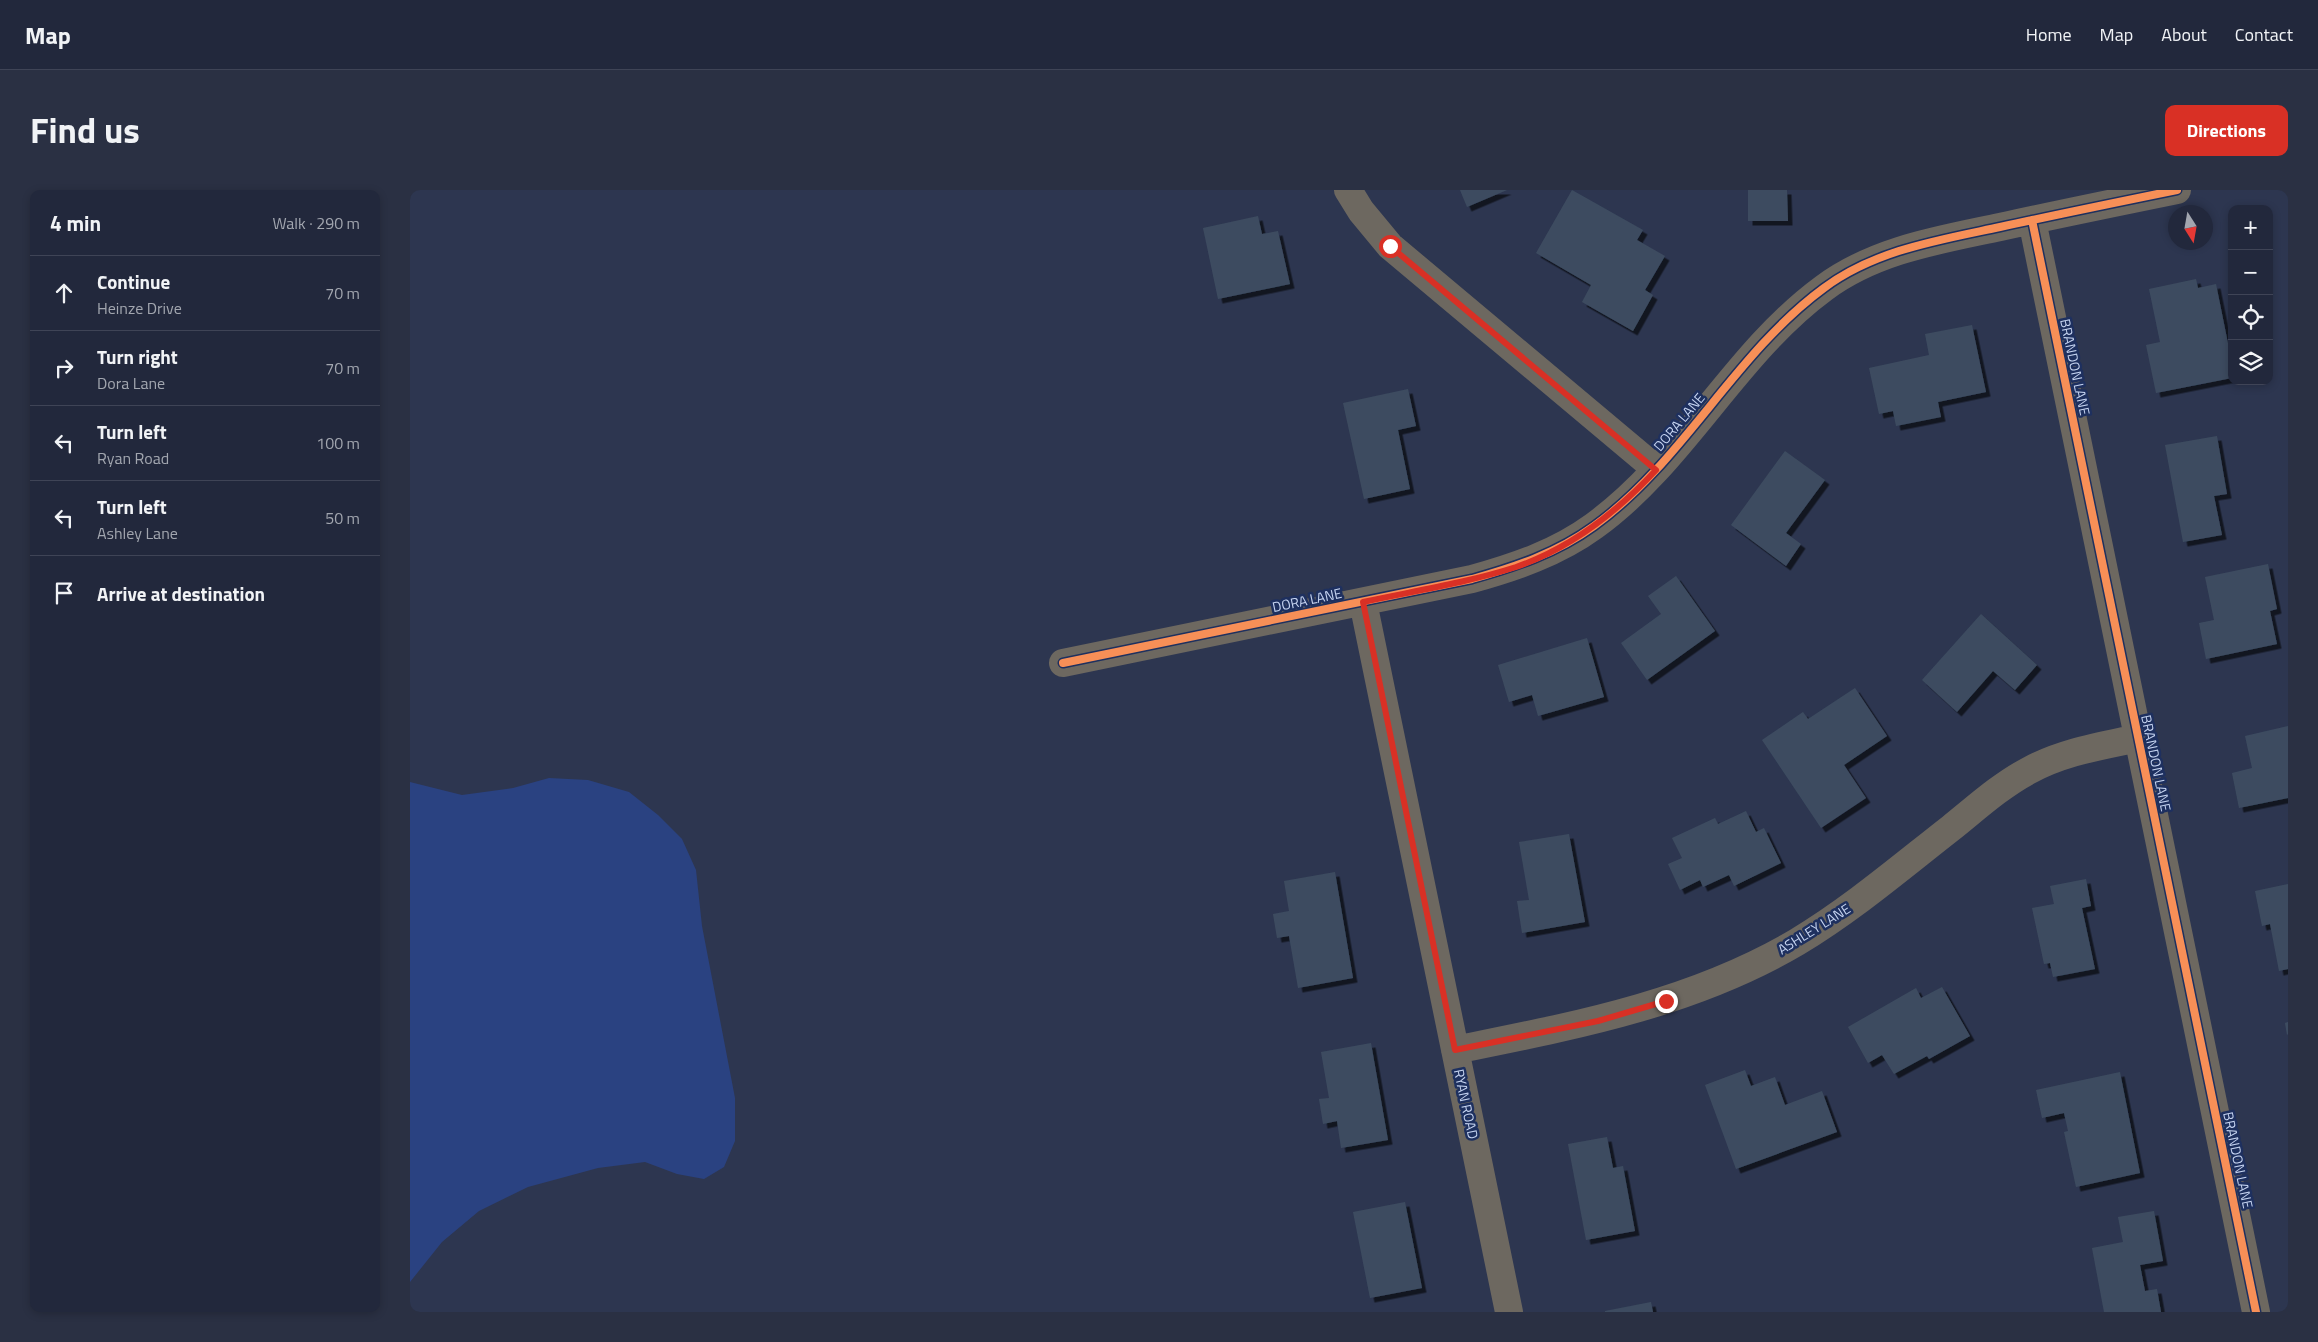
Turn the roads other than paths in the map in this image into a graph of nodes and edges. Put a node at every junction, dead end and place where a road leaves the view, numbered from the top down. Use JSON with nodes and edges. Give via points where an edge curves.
{"nodes":[{"id":1,"x":1348,"y":190,"type":"edge"},
{"id":2,"x":2177,"y":190,"type":"edge"},
{"id":3,"x":2032,"y":220,"type":"junction"},
{"id":4,"x":1656,"y":470,"type":"junction"},
{"id":5,"x":1363,"y":602,"type":"junction"},
{"id":6,"x":1063,"y":663,"type":"dead end"},
{"id":7,"x":2138,"y":738,"type":"junction"},
{"id":8,"x":1455,"y":1050,"type":"junction"},
{"id":9,"x":1509,"y":1312,"type":"edge"},
{"id":10,"x":2256,"y":1312,"type":"edge"}],
"edges":[{"from":1,"to":4,"type":"street","via":[[1390,246]]},
{"from":2,"to":3,"type":"street","name":"DORA LANE"},
{"from":3,"to":4,"type":"street","name":"DORA LANE","via":[[1913,246],[1868,263],[1825,287],[1787,317],[1757,349]]},
{"from":3,"to":7,"type":"street","name":"BRANDON LANE"},
{"from":4,"to":5,"type":"street","name":"DORA LANE","via":[[1593,527],[1517,566]]},
{"from":5,"to":6,"type":"street","name":"DORA LANE"},
{"from":5,"to":8,"type":"street","name":"RYAN ROAD"},
{"from":7,"to":8,"type":"street","name":"ASHLEY LANE","via":[[2064,755],[2028,771],[1996,792],[1856,903],[1796,942],[1733,975],[1666,1001],[1598,1021]]},
{"from":7,"to":10,"type":"street","name":"BRANDON LANE"},
{"from":8,"to":9,"type":"street","name":"RYAN ROAD"}]}
